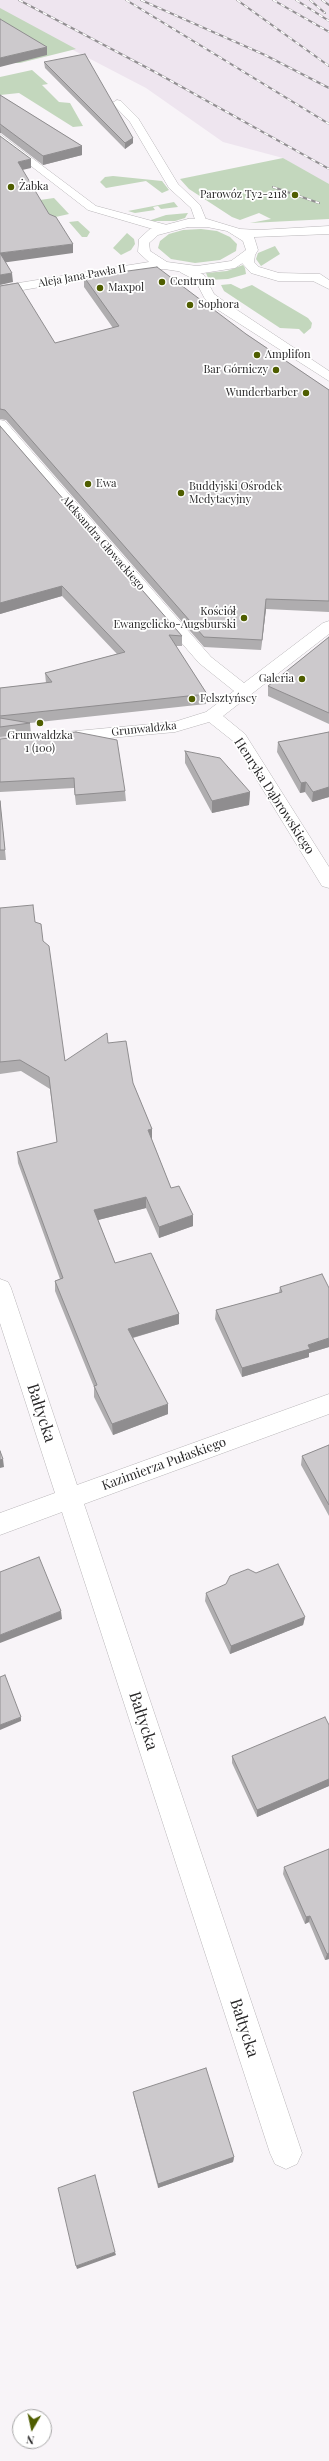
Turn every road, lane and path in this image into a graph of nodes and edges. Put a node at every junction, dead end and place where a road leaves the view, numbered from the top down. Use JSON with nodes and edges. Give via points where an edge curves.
{"nodes":[{"id":1,"x":117,"y":103,"type":"dead end"},
{"id":2,"x":0,"y":137,"type":"edge"},
{"id":3,"x":92,"y":208,"type":"junction"},
{"id":4,"x":201,"y":222,"type":"junction"},
{"id":5,"x":163,"y":228,"type":"junction"},
{"id":6,"x":329,"y":230,"type":"edge"},
{"id":7,"x":241,"y":232,"type":"junction"},
{"id":8,"x":329,"y":237,"type":"edge"},
{"id":9,"x":143,"y":244,"type":"junction"},
{"id":10,"x":250,"y":252,"type":"junction"},
{"id":11,"x":164,"y":265,"type":"junction"},
{"id":12,"x":184,"y":269,"type":"junction"},
{"id":13,"x":0,"y":281,"type":"edge"},
{"id":14,"x":329,"y":285,"type":"edge"},
{"id":15,"x":0,"y":290,"type":"edge"},
{"id":16,"x":329,"y":377,"type":"edge"},
{"id":17,"x":0,"y":424,"type":"edge"},
{"id":18,"x":329,"y":626,"type":"edge"},
{"id":19,"x":244,"y":691,"type":"junction"},
{"id":20,"x":212,"y":716,"type":"junction"},
{"id":21,"x":0,"y":742,"type":"edge"},
{"id":22,"x":329,"y":882,"type":"edge"},
{"id":23,"x":0,"y":1288,"type":"edge"},
{"id":24,"x":329,"y":1404,"type":"edge"},
{"id":25,"x":70,"y":1498,"type":"junction"},
{"id":26,"x":0,"y":1524,"type":"edge"},
{"id":27,"x":286,"y":2153,"type":"dead end"}],
"edges":[{"from":1,"to":4,"type":"street","via":[[134,120],[173,186],[196,207]]},
{"from":2,"to":3,"type":"street"},
{"from":3,"to":5,"type":"street"},
{"from":3,"to":9,"type":"street","via":[[103,220],[136,233],[143,238]]},
{"from":4,"to":5,"type":"street"},
{"from":4,"to":7,"type":"street","via":[[220,224]]},
{"from":5,"to":9,"type":"street","name":"Aleja Jana Pawła II","via":[[148,236]]},
{"from":6,"to":7,"type":"street"},
{"from":7,"to":10,"type":"street","via":[[250,239]]},
{"from":8,"to":10,"type":"street","via":[[264,245]]},
{"from":9,"to":11,"type":"street","via":[[148,257]]},
{"from":9,"to":13,"type":"street","name":"Aleja Jana Pawła II","via":[[130,256],[120,259]]},
{"from":10,"to":12,"type":"street","via":[[235,264],[224,267]]},
{"from":10,"to":14,"type":"street","via":[[248,263],[255,270],[278,277],[316,277]]},
{"from":11,"to":12,"type":"street"},
{"from":11,"to":15,"type":"street","name":"Aleja Jana Pawła II","via":[[137,266]]},
{"from":12,"to":16,"type":"street","via":[[200,278],[209,296],[220,305]]},
{"from":17,"to":19,"type":"street","name":"Aleksandra Głowackiego","via":[[205,660]]},
{"from":18,"to":19,"type":"street","name":"Grunwaldzka"},
{"from":19,"to":20,"type":"street","name":"Grunwaldzka"},
{"from":20,"to":21,"type":"street","name":"Grunwaldzka","via":[[176,727]]},
{"from":20,"to":22,"type":"street","name":"Henryka Dąbrowskiego","via":[[239,738]]},
{"from":23,"to":25,"type":"street","name":"Bałtycka"},
{"from":24,"to":25,"type":"street","name":"Kazimierza Pułaskiego"},
{"from":25,"to":26,"type":"street","name":"Kazimierza Pułaskiego"},
{"from":25,"to":27,"type":"street","name":"Bałtycka"}]}
